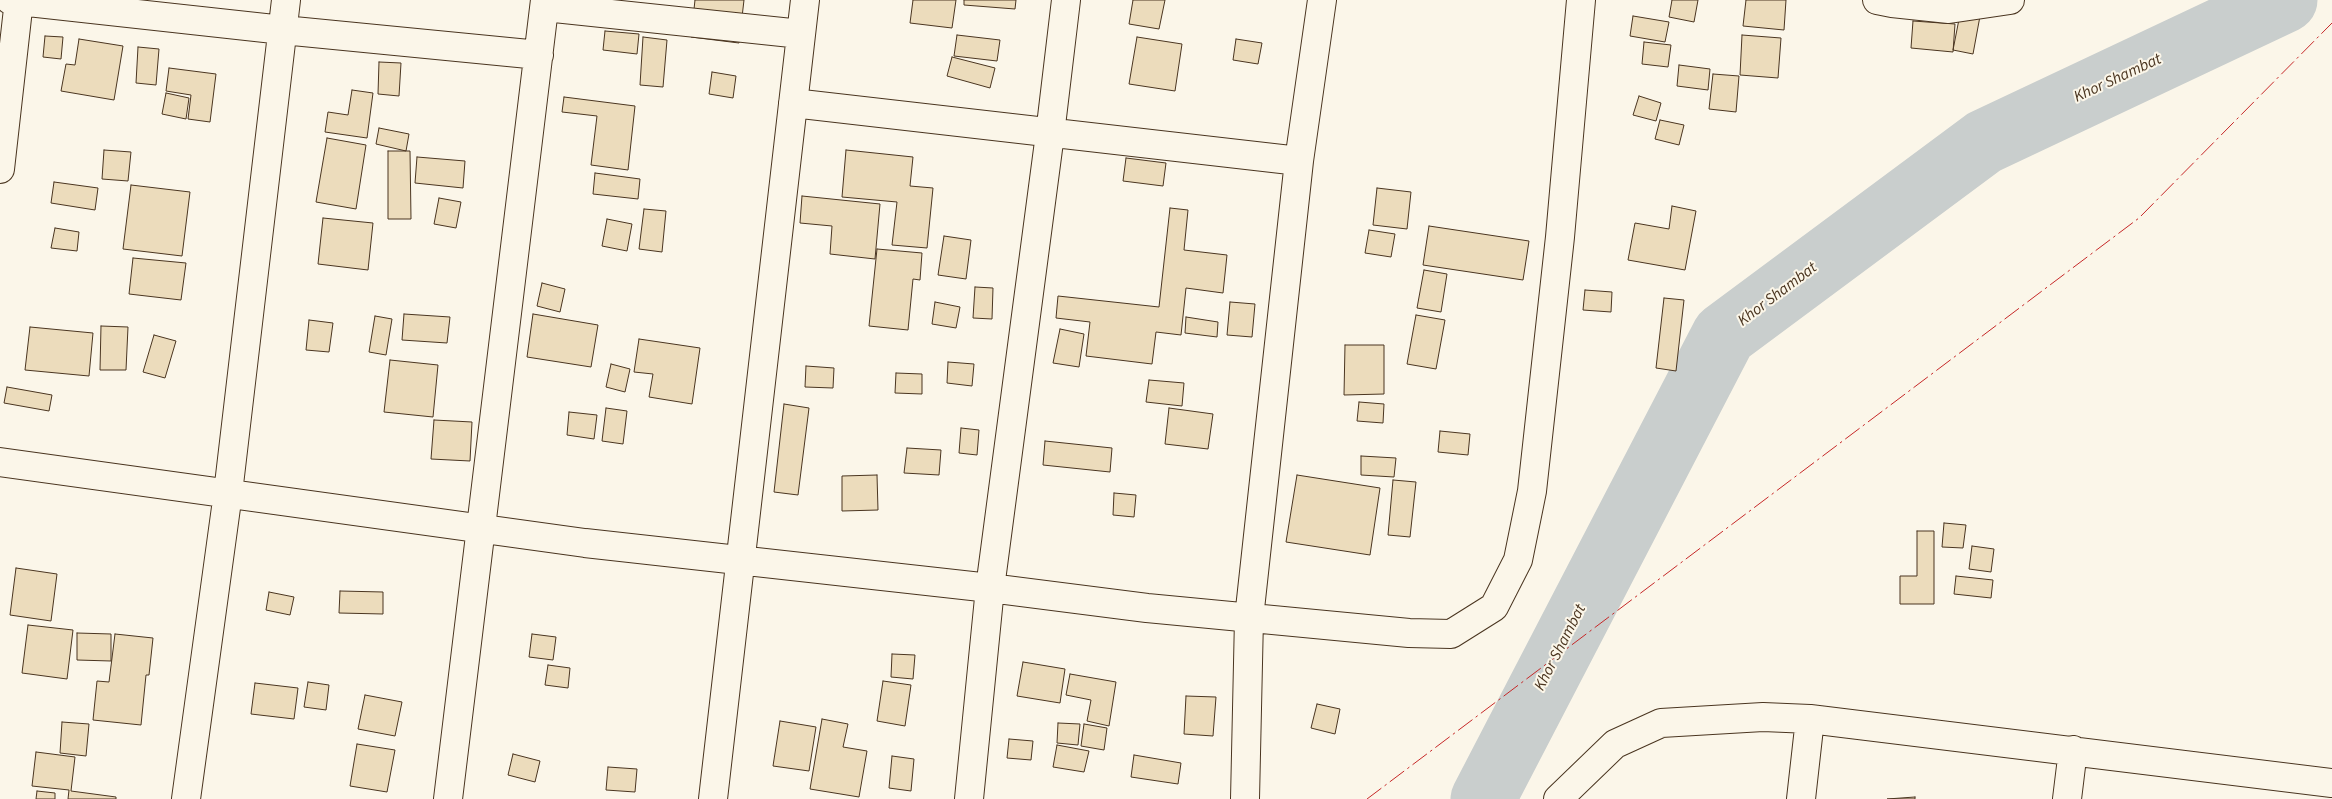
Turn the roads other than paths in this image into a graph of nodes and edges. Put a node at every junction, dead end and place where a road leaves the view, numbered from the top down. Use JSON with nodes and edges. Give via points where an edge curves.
{"nodes":[{"id":1,"x":16,"y":0,"type":"edge"},
{"id":2,"x":286,"y":0,"type":"edge"},
{"id":3,"x":805,"y":0,"type":"edge"},
{"id":4,"x":1066,"y":0,"type":"edge"},
{"id":5,"x":1322,"y":0,"type":"edge"},
{"id":6,"x":1581,"y":0,"type":"edge"},
{"id":7,"x":1877,"y":0,"type":"edge"},
{"id":8,"x":2010,"y":0,"type":"edge"},
{"id":9,"x":545,"y":3,"type":"edge"},
{"id":10,"x":283,"y":30,"type":"junction"},
{"id":11,"x":801,"y":34,"type":"junction"},
{"id":12,"x":539,"y":55,"type":"junction"},
{"id":13,"x":793,"y":103,"type":"junction"},
{"id":14,"x":1050,"y":134,"type":"junction"},
{"id":15,"x":1299,"y":161,"type":"junction"},
{"id":16,"x":0,"y":169,"type":"edge"},
{"id":17,"x":0,"y":462,"type":"edge"},
{"id":18,"x":228,"y":493,"type":"junction"},
{"id":19,"x":482,"y":528,"type":"junction"},
{"id":20,"x":739,"y":560,"type":"junction"},
{"id":21,"x":990,"y":588,"type":"junction"},
{"id":22,"x":1249,"y":618,"type":"junction"},
{"id":23,"x":1810,"y":719,"type":"junction"},
{"id":24,"x":2073,"y":750,"type":"junction"},
{"id":25,"x":2332,"y":783,"type":"edge"},
{"id":26,"x":186,"y":799,"type":"edge"},
{"id":27,"x":448,"y":799,"type":"edge"},
{"id":28,"x":713,"y":799,"type":"edge"},
{"id":29,"x":969,"y":799,"type":"edge"},
{"id":30,"x":1245,"y":799,"type":"edge"},
{"id":31,"x":1558,"y":799,"type":"edge"},
{"id":32,"x":1801,"y":799,"type":"edge"},
{"id":33,"x":2067,"y":799,"type":"edge"}],
"edges":[{"from":1,"to":10,"type":"street"},
{"from":1,"to":16,"type":"street"},
{"from":2,"to":10,"type":"street"},
{"from":3,"to":11,"type":"street"},
{"from":4,"to":14,"type":"street"},
{"from":5,"to":15,"type":"street"},
{"from":6,"to":22,"type":"street","via":[[1560,237],[1532,491],[1518,560],[1494,607],[1451,634]]},
{"from":7,"to":8,"type":"street","via":[[1949,8]]},
{"from":9,"to":11,"type":"street"},
{"from":9,"to":12,"type":"street"},
{"from":10,"to":12,"type":"street"},
{"from":10,"to":18,"type":"street"},
{"from":11,"to":13,"type":"street"},
{"from":12,"to":19,"type":"street"},
{"from":13,"to":14,"type":"street"},
{"from":13,"to":20,"type":"street"},
{"from":14,"to":15,"type":"street"},
{"from":14,"to":21,"type":"street"},
{"from":15,"to":22,"type":"street"},
{"from":17,"to":18,"type":"street"},
{"from":18,"to":19,"type":"street"},
{"from":18,"to":26,"type":"street"},
{"from":19,"to":20,"type":"street"},
{"from":19,"to":27,"type":"street"},
{"from":20,"to":21,"type":"street"},
{"from":20,"to":28,"type":"street"},
{"from":21,"to":22,"type":"street"},
{"from":21,"to":29,"type":"street"},
{"from":22,"to":30,"type":"street"},
{"from":23,"to":24,"type":"street"},
{"from":23,"to":31,"type":"street","via":[[1763,717],[1661,724],[1615,744]]},
{"from":23,"to":32,"type":"street"},
{"from":24,"to":25,"type":"street"},
{"from":24,"to":33,"type":"street"}]}
